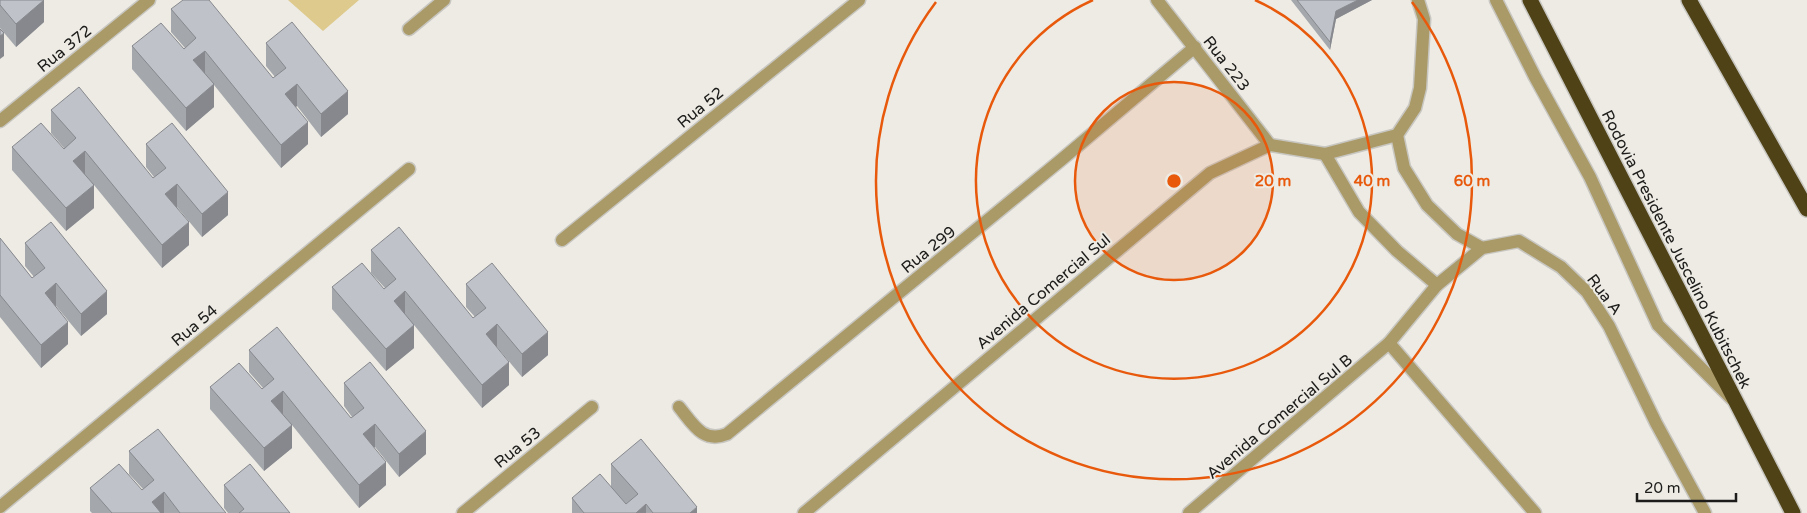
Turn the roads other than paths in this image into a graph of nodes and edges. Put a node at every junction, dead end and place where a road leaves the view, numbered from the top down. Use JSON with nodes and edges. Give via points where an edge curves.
{"nodes":[{"id":1,"x":149,"y":0,"type":"edge"},
{"id":2,"x":444,"y":0,"type":"edge"},
{"id":3,"x":859,"y":0,"type":"edge"},
{"id":4,"x":1157,"y":0,"type":"edge"},
{"id":5,"x":1418,"y":0,"type":"edge"},
{"id":6,"x":1496,"y":0,"type":"edge"},
{"id":7,"x":1530,"y":0,"type":"edge"},
{"id":8,"x":1689,"y":0,"type":"edge"},
{"id":9,"x":409,"y":29,"type":"dead end"},
{"id":10,"x":1195,"y":47,"type":"junction"},
{"id":11,"x":0,"y":121,"type":"edge"},
{"id":12,"x":1397,"y":135,"type":"junction"},
{"id":13,"x":1270,"y":145,"type":"junction"},
{"id":14,"x":1325,"y":154,"type":"junction"},
{"id":15,"x":409,"y":169,"type":"dead end"},
{"id":16,"x":1807,"y":209,"type":"edge"},
{"id":17,"x":562,"y":240,"type":"dead end"},
{"id":18,"x":1482,"y":248,"type":"junction"},
{"id":19,"x":1437,"y":285,"type":"junction"},
{"id":20,"x":1389,"y":343,"type":"junction"},
{"id":21,"x":1737,"y":405,"type":"junction"},
{"id":22,"x":592,"y":407,"type":"dead end"},
{"id":23,"x":679,"y":407,"type":"dead end"},
{"id":24,"x":0,"y":507,"type":"edge"},
{"id":25,"x":463,"y":513,"type":"edge"},
{"id":26,"x":804,"y":513,"type":"edge"},
{"id":27,"x":1190,"y":513,"type":"edge"},
{"id":28,"x":1535,"y":513,"type":"edge"},
{"id":29,"x":1705,"y":513,"type":"edge"},
{"id":30,"x":1793,"y":513,"type":"edge"}],
"edges":[{"from":1,"to":11,"type":"street","name":"Rua 372"},
{"from":2,"to":9,"type":"street"},
{"from":3,"to":17,"type":"street","name":"Rua 52"},
{"from":4,"to":10,"type":"street","name":"Rua 223"},
{"from":5,"to":12,"type":"street","via":[[1424,19],[1420,88],[1414,108]]},
{"from":6,"to":21,"type":"street","via":[[1590,177],[1658,325]]},
{"from":7,"to":21,"type":"highway","name":"Rodovia Presidente Juscelino Kubitschek"},
{"from":8,"to":16,"type":"highway"},
{"from":10,"to":13,"type":"street","name":"Rua 223"},
{"from":10,"to":23,"type":"street","name":"Rua 299","via":[[727,434],[718,438],[708,437]]},
{"from":12,"to":14,"type":"street"},
{"from":12,"to":18,"type":"street","via":[[1404,168],[1427,205],[1457,234]]},
{"from":13,"to":14,"type":"street"},
{"from":13,"to":26,"type":"street","name":"Avenida Comercial Sul","via":[[1210,173]]},
{"from":14,"to":19,"type":"street","via":[[1359,212],[1397,251]]},
{"from":15,"to":24,"type":"street","name":"Rua 54"},
{"from":18,"to":19,"type":"street","name":"Rua A"},
{"from":18,"to":29,"type":"street","name":"Rua A","via":[[1519,241],[1561,267],[1587,292],[1609,326]]},
{"from":19,"to":20,"type":"street","name":"Rua A"},
{"from":20,"to":27,"type":"street","name":"Avenida Comercial Sul B"},
{"from":20,"to":28,"type":"street"},
{"from":21,"to":30,"type":"highway","name":"Rodovia Presidente Juscelino Kubitschek"},
{"from":22,"to":25,"type":"street","name":"Rua 53"}]}
